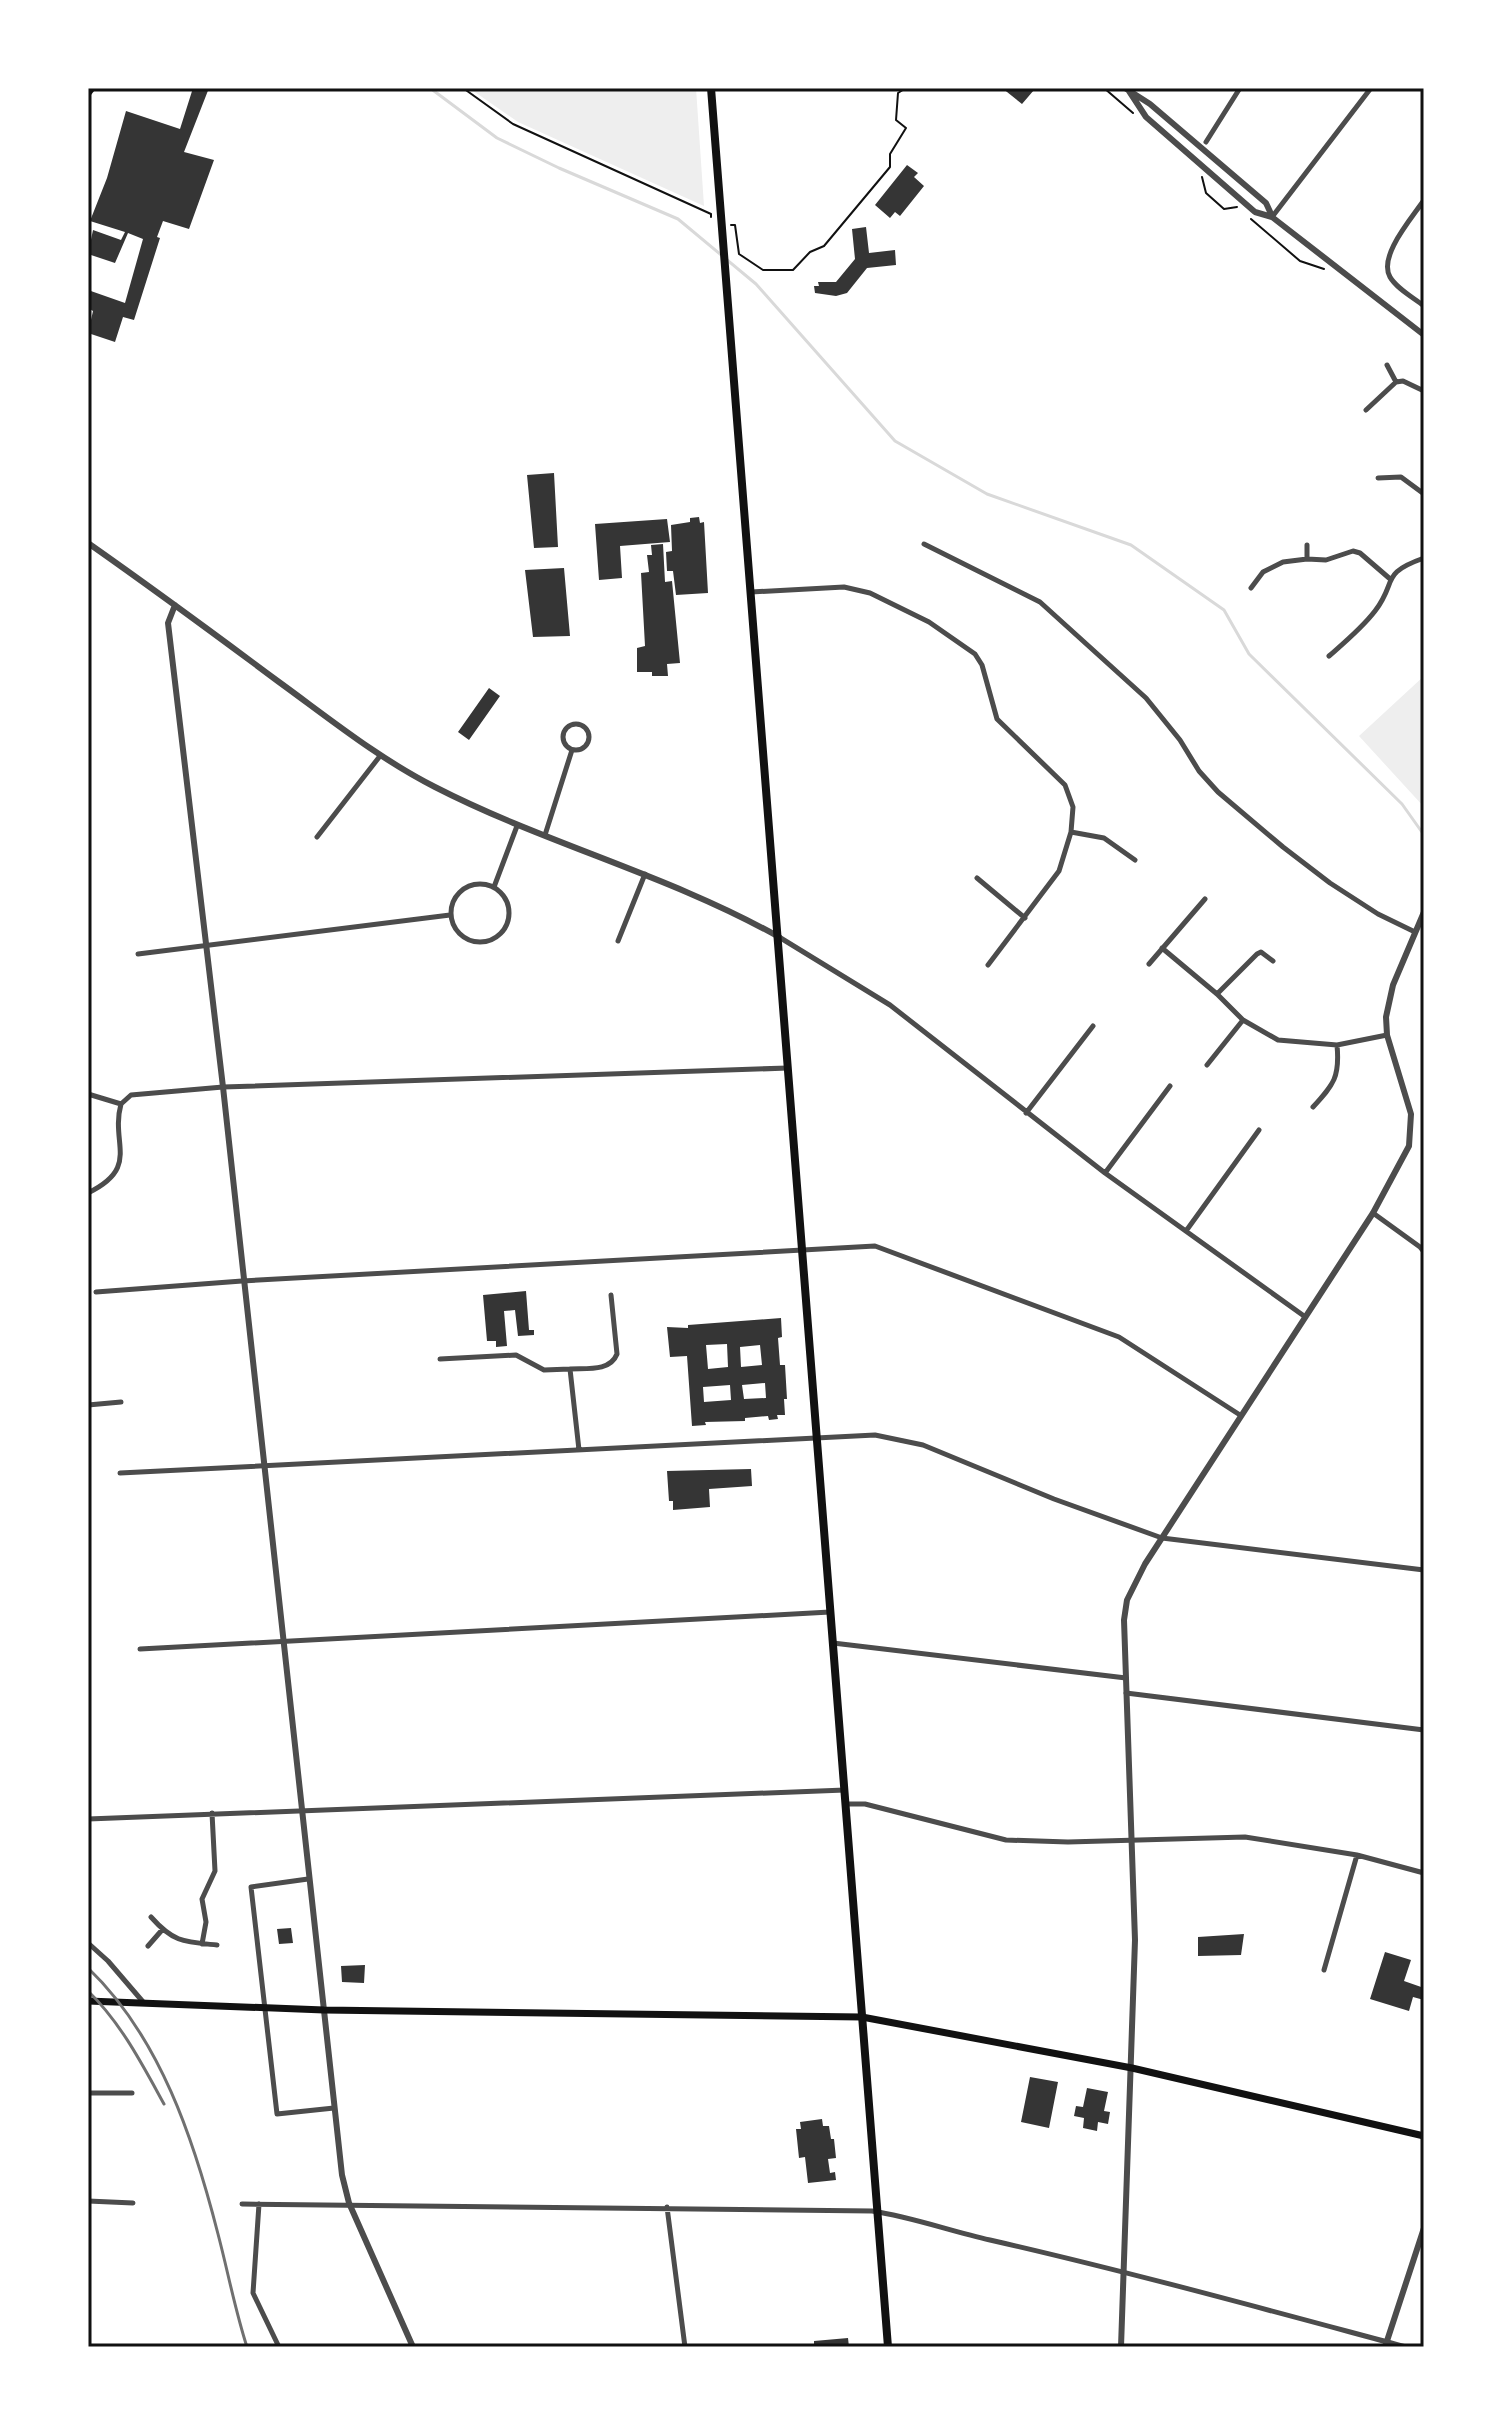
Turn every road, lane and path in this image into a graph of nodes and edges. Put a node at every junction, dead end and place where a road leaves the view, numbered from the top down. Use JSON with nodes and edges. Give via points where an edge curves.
{"nodes":[{"id":1,"x":92,"y":88,"type":"edge"},
{"id":2,"x":463,"y":88,"type":"edge"},
{"id":3,"x":711,"y":88,"type":"edge"},
{"id":4,"x":906,"y":88,"type":"edge"},
{"id":5,"x":1240,"y":88,"type":"edge"},
{"id":6,"x":1371,"y":88,"type":"edge"},
{"id":7,"x":1127,"y":89,"type":"edge"},
{"id":8,"x":88,"y":93,"type":"edge"},
{"id":9,"x":1206,"y":142,"type":"dead end"},
{"id":10,"x":1424,"y":200,"type":"edge"},
{"id":11,"x":1272,"y":217,"type":"junction"},
{"id":12,"x":722,"y":225,"type":"junction"},
{"id":13,"x":1424,"y":306,"type":"edge"},
{"id":14,"x":1424,"y":335,"type":"edge"},
{"id":15,"x":1387,"y":365,"type":"dead end"},
{"id":16,"x":1396,"y":382,"type":"junction"},
{"id":17,"x":1424,"y":391,"type":"edge"},
{"id":18,"x":1366,"y":410,"type":"dead end"},
{"id":19,"x":1378,"y":478,"type":"dead end"},
{"id":20,"x":1424,"y":494,"type":"edge"},
{"id":21,"x":88,"y":543,"type":"edge"},
{"id":22,"x":924,"y":544,"type":"dead end"},
{"id":23,"x":1307,"y":545,"type":"dead end"},
{"id":24,"x":1424,"y":558,"type":"edge"},
{"id":25,"x":1307,"y":559,"type":"junction"},
{"id":26,"x":1389,"y":578,"type":"junction"},
{"id":27,"x":1251,"y":588,"type":"dead end"},
{"id":28,"x":750,"y":593,"type":"junction"},
{"id":29,"x":175,"y":605,"type":"junction"},
{"id":30,"x":1329,"y":656,"type":"dead end"},
{"id":31,"x":572,"y":750,"type":"junction"},
{"id":32,"x":380,"y":756,"type":"junction"},
{"id":33,"x":517,"y":826,"type":"junction"},
{"id":34,"x":1071,"y":832,"type":"junction"},
{"id":35,"x":545,"y":835,"type":"junction"},
{"id":36,"x":317,"y":837,"type":"dead end"},
{"id":37,"x":1135,"y":860,"type":"dead end"},
{"id":38,"x":645,"y":874,"type":"junction"},
{"id":39,"x":977,"y":878,"type":"dead end"},
{"id":40,"x":494,"y":887,"type":"junction"},
{"id":41,"x":1205,"y":899,"type":"dead end"},
{"id":42,"x":1424,"y":912,"type":"edge"},
{"id":43,"x":450,"y":915,"type":"junction"},
{"id":44,"x":1025,"y":918,"type":"junction"},
{"id":45,"x":1415,"y":932,"type":"junction"},
{"id":46,"x":779,"y":937,"type":"junction"},
{"id":47,"x":618,"y":941,"type":"dead end"},
{"id":48,"x":205,"y":946,"type":"junction"},
{"id":49,"x":1162,"y":948,"type":"junction"},
{"id":50,"x":138,"y":954,"type":"dead end"},
{"id":51,"x":1273,"y":961,"type":"dead end"},
{"id":52,"x":1149,"y":964,"type":"dead end"},
{"id":53,"x":988,"y":965,"type":"dead end"},
{"id":54,"x":1217,"y":994,"type":"junction"},
{"id":55,"x":1243,"y":1020,"type":"junction"},
{"id":56,"x":1093,"y":1026,"type":"dead end"},
{"id":57,"x":1387,"y":1035,"type":"junction"},
{"id":58,"x":1337,"y":1045,"type":"junction"},
{"id":59,"x":1207,"y":1065,"type":"dead end"},
{"id":60,"x":789,"y":1068,"type":"junction"},
{"id":61,"x":1170,"y":1086,"type":"dead end"},
{"id":62,"x":223,"y":1087,"type":"junction"},
{"id":63,"x":88,"y":1094,"type":"edge"},
{"id":64,"x":121,"y":1104,"type":"junction"},
{"id":65,"x":1313,"y":1107,"type":"dead end"},
{"id":66,"x":1026,"y":1113,"type":"junction"},
{"id":67,"x":1259,"y":1130,"type":"dead end"},
{"id":68,"x":1105,"y":1173,"type":"junction"},
{"id":69,"x":88,"y":1193,"type":"edge"},
{"id":70,"x":1373,"y":1213,"type":"junction"},
{"id":71,"x":1186,"y":1231,"type":"junction"},
{"id":72,"x":802,"y":1249,"type":"junction"},
{"id":73,"x":1424,"y":1252,"type":"edge"},
{"id":74,"x":242,"y":1281,"type":"junction"},
{"id":75,"x":96,"y":1292,"type":"dead end"},
{"id":76,"x":611,"y":1295,"type":"dead end"},
{"id":77,"x":1304,"y":1316,"type":"junction"},
{"id":78,"x":440,"y":1359,"type":"dead end"},
{"id":79,"x":570,"y":1369,"type":"junction"},
{"id":80,"x":121,"y":1402,"type":"dead end"},
{"id":81,"x":88,"y":1405,"type":"edge"},
{"id":82,"x":1240,"y":1415,"type":"junction"},
{"id":83,"x":816,"y":1438,"type":"junction"},
{"id":84,"x":579,"y":1450,"type":"junction"},
{"id":85,"x":264,"y":1467,"type":"junction"},
{"id":86,"x":120,"y":1473,"type":"dead end"},
{"id":87,"x":1162,"y":1538,"type":"junction"},
{"id":88,"x":1424,"y":1570,"type":"edge"},
{"id":89,"x":831,"y":1612,"type":"junction"},
{"id":90,"x":283,"y":1640,"type":"junction"},
{"id":91,"x":833,"y":1643,"type":"junction"},
{"id":92,"x":140,"y":1649,"type":"dead end"},
{"id":93,"x":1126,"y":1678,"type":"junction"},
{"id":94,"x":1126,"y":1693,"type":"junction"},
{"id":95,"x":1424,"y":1730,"type":"edge"},
{"id":96,"x":846,"y":1790,"type":"junction"},
{"id":97,"x":847,"y":1804,"type":"junction"},
{"id":98,"x":302,"y":1811,"type":"junction"},
{"id":99,"x":212,"y":1813,"type":"junction"},
{"id":100,"x":88,"y":1819,"type":"edge"},
{"id":101,"x":1130,"y":1839,"type":"junction"},
{"id":102,"x":1357,"y":1855,"type":"junction"},
{"id":103,"x":1424,"y":1873,"type":"edge"},
{"id":104,"x":308,"y":1879,"type":"junction"},
{"id":105,"x":151,"y":1917,"type":"dead end"},
{"id":106,"x":162,"y":1930,"type":"junction"},
{"id":107,"x":88,"y":1943,"type":"edge"},
{"id":108,"x":202,"y":1944,"type":"junction"},
{"id":109,"x":217,"y":1945,"type":"dead end"},
{"id":110,"x":148,"y":1946,"type":"dead end"},
{"id":111,"x":1324,"y":1970,"type":"dead end"},
{"id":112,"x":88,"y":2001,"type":"edge"},
{"id":113,"x":144,"y":2003,"type":"junction"},
{"id":114,"x":324,"y":2010,"type":"junction"},
{"id":115,"x":862,"y":2017,"type":"junction"},
{"id":116,"x":1132,"y":2068,"type":"junction"},
{"id":117,"x":88,"y":2093,"type":"edge"},
{"id":118,"x":132,"y":2093,"type":"dead end"},
{"id":119,"x":334,"y":2108,"type":"junction"},
{"id":120,"x":1424,"y":2136,"type":"edge"},
{"id":121,"x":88,"y":2201,"type":"edge"},
{"id":122,"x":133,"y":2203,"type":"dead end"},
{"id":123,"x":349,"y":2203,"type":"junction"},
{"id":124,"x":242,"y":2204,"type":"dead end"},
{"id":125,"x":259,"y":2204,"type":"junction"},
{"id":126,"x":667,"y":2207,"type":"junction"},
{"id":127,"x":879,"y":2212,"type":"junction"},
{"id":128,"x":1424,"y":2228,"type":"edge"},
{"id":129,"x":1125,"y":2272,"type":"junction"},
{"id":130,"x":1386,"y":2344,"type":"edge"},
{"id":131,"x":279,"y":2347,"type":"edge"},
{"id":132,"x":413,"y":2347,"type":"edge"},
{"id":133,"x":685,"y":2347,"type":"edge"},
{"id":134,"x":888,"y":2347,"type":"edge"},
{"id":135,"x":1121,"y":2347,"type":"edge"},
{"id":136,"x":1406,"y":2347,"type":"edge"}],
"edges":[{"from":1,"to":8,"type":"main road"},
{"from":2,"to":12,"type":"path","via":[[513,124],[711,214],[712,224]]},
{"from":3,"to":12,"type":"highway"},
{"from":4,"to":12,"type":"path","via":[[898,93],[896,120],[906,128],[890,154],[890,167],[824,246],[793,270],[763,270],[739,254],[735,225]]},
{"from":5,"to":9,"type":"street"},
{"from":6,"to":11,"type":"street"},
{"from":7,"to":11,"type":"street","via":[[1266,203]]},
{"from":7,"to":11,"type":"street","via":[[1146,117],[1255,212]]},
{"from":10,"to":13,"type":"street","via":[[1389,253],[1387,267],[1393,281]]},
{"from":11,"to":14,"type":"street"},
{"from":12,"to":28,"type":"highway"},
{"from":15,"to":16,"type":"street"},
{"from":16,"to":17,"type":"street"},
{"from":16,"to":18,"type":"street"},
{"from":19,"to":20,"type":"street","via":[[1401,477]]},
{"from":21,"to":29,"type":"street"},
{"from":22,"to":45,"type":"street","via":[[1040,602],[1146,698],[1218,792],[1330,883]]},
{"from":23,"to":25,"type":"street"},
{"from":24,"to":26,"type":"street"},
{"from":25,"to":26,"type":"street","via":[[1326,560],[1353,551]]},
{"from":25,"to":27,"type":"street","via":[[1273,566]]},
{"from":26,"to":30,"type":"street","via":[[1376,609]]},
{"from":28,"to":34,"type":"street","via":[[844,587],[870,593],[963,644],[982,665],[997,719],[1065,785],[1073,807]]},
{"from":28,"to":46,"type":"highway"},
{"from":29,"to":32,"type":"street"},
{"from":29,"to":48,"type":"street","via":[[168,623]]},
{"from":31,"to":31,"type":"street","via":[[563,736],[578,724],[586,728],[589,741],[581,750]]},
{"from":31,"to":35,"type":"street"},
{"from":32,"to":33,"type":"street"},
{"from":32,"to":36,"type":"street"},
{"from":33,"to":35,"type":"street"},
{"from":33,"to":40,"type":"street"},
{"from":34,"to":37,"type":"street","via":[[1104,838]]},
{"from":34,"to":44,"type":"street","via":[[1059,871]]},
{"from":35,"to":38,"type":"street"},
{"from":38,"to":46,"type":"street"},
{"from":38,"to":47,"type":"street"},
{"from":39,"to":44,"type":"street"},
{"from":40,"to":43,"type":"street","via":[[476,884],[460,891]]},
{"from":40,"to":43,"type":"street","via":[[509,912],[496,938],[467,940]]},
{"from":41,"to":49,"type":"street"},
{"from":42,"to":45,"type":"street"},
{"from":43,"to":48,"type":"street"},
{"from":44,"to":53,"type":"street"},
{"from":45,"to":57,"type":"street","via":[[1393,985]]},
{"from":46,"to":60,"type":"highway"},
{"from":46,"to":66,"type":"street","via":[[890,1005]]},
{"from":48,"to":50,"type":"street"},
{"from":48,"to":62,"type":"street"},
{"from":49,"to":52,"type":"street"},
{"from":49,"to":54,"type":"street"},
{"from":51,"to":54,"type":"street","via":[[1257,954]]},
{"from":54,"to":55,"type":"street"},
{"from":55,"to":58,"type":"street","via":[[1278,1040]]},
{"from":55,"to":59,"type":"street"},
{"from":56,"to":66,"type":"street"},
{"from":57,"to":58,"type":"street"},
{"from":57,"to":70,"type":"street","via":[[1412,1132]]},
{"from":58,"to":65,"type":"street","via":[[1337,1075]]},
{"from":60,"to":62,"type":"street"},
{"from":60,"to":72,"type":"highway"},
{"from":61,"to":68,"type":"street"},
{"from":62,"to":64,"type":"street","via":[[131,1095]]},
{"from":62,"to":74,"type":"street"},
{"from":63,"to":64,"type":"street"},
{"from":64,"to":69,"type":"street","via":[[122,1156],[107,1184]]},
{"from":66,"to":68,"type":"street"},
{"from":67,"to":71,"type":"street"},
{"from":68,"to":71,"type":"street"},
{"from":70,"to":73,"type":"street"},
{"from":70,"to":77,"type":"street"},
{"from":71,"to":77,"type":"street"},
{"from":72,"to":74,"type":"street"},
{"from":72,"to":82,"type":"street","via":[[875,1246],[1119,1337]]},
{"from":72,"to":83,"type":"highway"},
{"from":74,"to":75,"type":"street"},
{"from":74,"to":85,"type":"street"},
{"from":76,"to":79,"type":"street","via":[[615,1361]]},
{"from":77,"to":82,"type":"street"},
{"from":78,"to":79,"type":"street","via":[[516,1355],[544,1370]]},
{"from":79,"to":84,"type":"street"},
{"from":80,"to":81,"type":"street"},
{"from":82,"to":87,"type":"street"},
{"from":83,"to":84,"type":"street"},
{"from":83,"to":87,"type":"street","via":[[875,1435],[923,1445]]},
{"from":83,"to":89,"type":"highway"},
{"from":84,"to":85,"type":"street"},
{"from":85,"to":86,"type":"street"},
{"from":85,"to":90,"type":"street"},
{"from":87,"to":88,"type":"street"},
{"from":87,"to":93,"type":"street","via":[[1127,1600]]},
{"from":89,"to":90,"type":"street"},
{"from":89,"to":91,"type":"highway"},
{"from":90,"to":92,"type":"street"},
{"from":90,"to":98,"type":"street"},
{"from":91,"to":93,"type":"street"},
{"from":91,"to":96,"type":"highway"},
{"from":93,"to":94,"type":"street"},
{"from":94,"to":95,"type":"street"},
{"from":94,"to":101,"type":"street"},
{"from":96,"to":97,"type":"highway"},
{"from":96,"to":98,"type":"street"},
{"from":97,"to":101,"type":"street","via":[[1006,1840]]},
{"from":97,"to":115,"type":"highway"},
{"from":98,"to":99,"type":"street"},
{"from":98,"to":104,"type":"street"},
{"from":99,"to":100,"type":"street"},
{"from":99,"to":108,"type":"street","via":[[215,1871],[202,1899]]},
{"from":101,"to":102,"type":"street","via":[[1245,1837]]},
{"from":101,"to":116,"type":"street","via":[[1135,1940]]},
{"from":102,"to":103,"type":"street"},
{"from":102,"to":111,"type":"street"},
{"from":104,"to":114,"type":"street"},
{"from":104,"to":119,"type":"street","via":[[251,1887],[277,2114]]},
{"from":105,"to":106,"type":"street"},
{"from":106,"to":108,"type":"street","via":[[183,1942]]},
{"from":106,"to":110,"type":"street"},
{"from":107,"to":113,"type":"street"},
{"from":108,"to":109,"type":"street"},
{"from":112,"to":113,"type":"main road"},
{"from":113,"to":114,"type":"main road"},
{"from":114,"to":115,"type":"main road"},
{"from":114,"to":119,"type":"street"},
{"from":115,"to":116,"type":"main road"},
{"from":115,"to":127,"type":"highway"},
{"from":116,"to":120,"type":"main road"},
{"from":116,"to":129,"type":"street"},
{"from":117,"to":118,"type":"street"},
{"from":119,"to":123,"type":"street"},
{"from":121,"to":122,"type":"street"},
{"from":123,"to":125,"type":"street"},
{"from":123,"to":126,"type":"street"},
{"from":123,"to":132,"type":"street"},
{"from":124,"to":125,"type":"street"},
{"from":125,"to":131,"type":"street","via":[[253,2293]]},
{"from":126,"to":127,"type":"street"},
{"from":126,"to":133,"type":"street"},
{"from":127,"to":129,"type":"street"},
{"from":127,"to":134,"type":"highway"},
{"from":128,"to":130,"type":"street"},
{"from":129,"to":130,"type":"street"},
{"from":129,"to":135,"type":"street"},
{"from":130,"to":136,"type":"street"}]}
